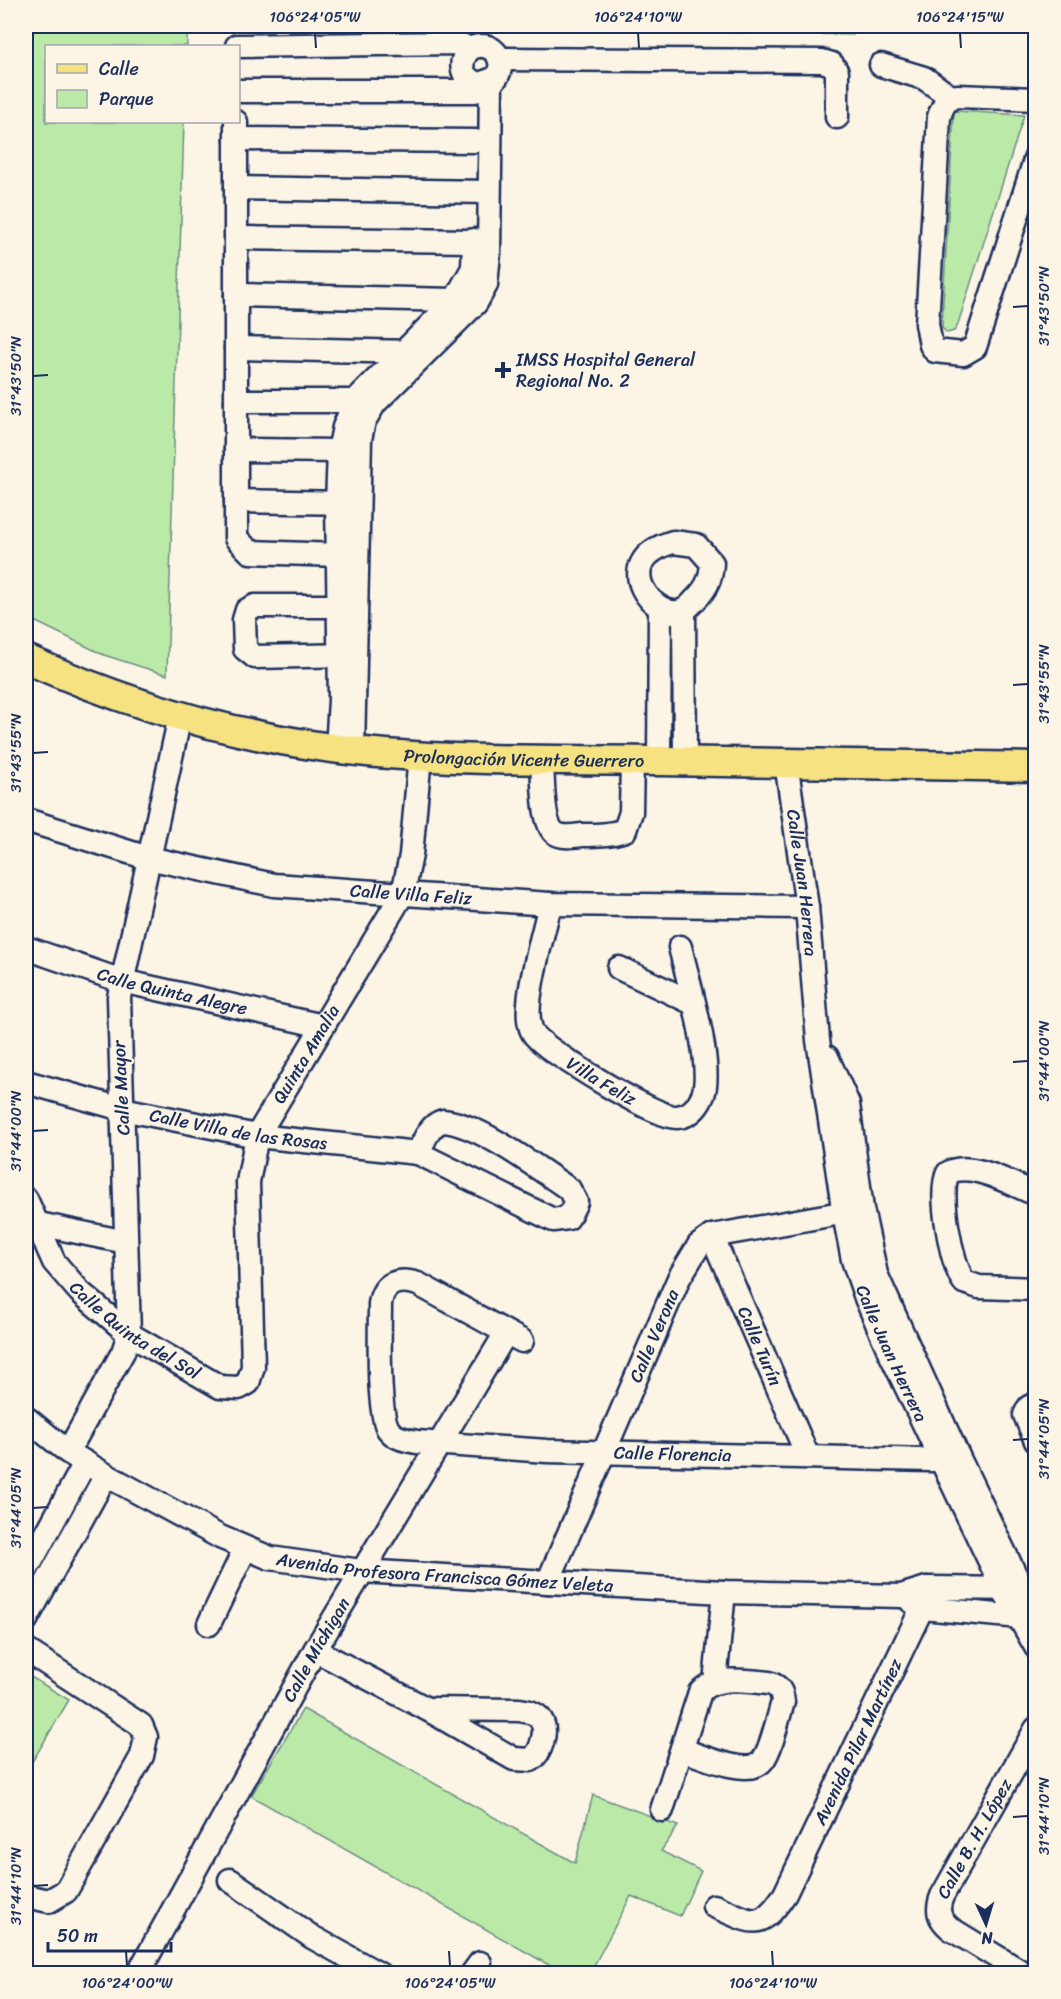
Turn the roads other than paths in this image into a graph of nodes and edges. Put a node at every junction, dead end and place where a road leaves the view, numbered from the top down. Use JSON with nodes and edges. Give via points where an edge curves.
{"nodes":[{"id":1,"x":240,"y":46,"type":"edge"},
{"id":2,"x":470,"y":49,"type":"junction"},
{"id":3,"x":500,"y":59,"type":"junction"},
{"id":4,"x":881,"y":65,"type":"dead end"},
{"id":5,"x":480,"y":85,"type":"junction"},
{"id":6,"x":240,"y":91,"type":"edge"},
{"id":7,"x":1035,"y":99,"type":"edge"},
{"id":8,"x":948,"y":100,"type":"junction"},
{"id":9,"x":837,"y":117,"type":"dead end"},
{"id":10,"x":236,"y":130,"type":"edge"},
{"id":11,"x":475,"y":141,"type":"junction"},
{"id":12,"x":1035,"y":157,"type":"edge"},
{"id":13,"x":236,"y":188,"type":"junction"},
{"id":14,"x":482,"y":191,"type":"junction"},
{"id":15,"x":237,"y":238,"type":"junction"},
{"id":16,"x":474,"y":241,"type":"junction"},
{"id":17,"x":236,"y":295,"type":"junction"},
{"id":18,"x":455,"y":300,"type":"junction"},
{"id":19,"x":236,"y":348,"type":"junction"},
{"id":20,"x":403,"y":351,"type":"junction"},
{"id":21,"x":426,"y":352,"type":"junction"},
{"id":22,"x":355,"y":401,"type":"junction"},
{"id":23,"x":236,"y":402,"type":"junction"},
{"id":24,"x":236,"y":450,"type":"junction"},
{"id":25,"x":339,"y":451,"type":"junction"},
{"id":26,"x":236,"y":501,"type":"junction"},
{"id":27,"x":347,"y":503,"type":"junction"},
{"id":28,"x":338,"y":555,"type":"junction"},
{"id":29,"x":347,"y":606,"type":"junction"},
{"id":30,"x":660,"y":609,"type":"junction"},
{"id":31,"x":684,"y":610,"type":"junction"},
{"id":32,"x":347,"y":656,"type":"junction"},
{"id":33,"x":26,"y":659,"type":"edge"},
{"id":34,"x":180,"y":716,"type":"junction"},
{"id":35,"x":345,"y":750,"type":"junction"},
{"id":36,"x":420,"y":756,"type":"junction"},
{"id":37,"x":542,"y":759,"type":"junction"},
{"id":38,"x":632,"y":760,"type":"junction"},
{"id":39,"x":672,"y":761,"type":"junction"},
{"id":40,"x":786,"y":762,"type":"junction"},
{"id":41,"x":1035,"y":767,"type":"edge"},
{"id":42,"x":26,"y":820,"type":"edge"},
{"id":43,"x":148,"y":858,"type":"junction"},
{"id":44,"x":404,"y":893,"type":"junction"},
{"id":45,"x":550,"y":904,"type":"junction"},
{"id":46,"x":807,"y":907,"type":"junction"},
{"id":47,"x":680,"y":947,"type":"dead end"},
{"id":48,"x":26,"y":948,"type":"edge"},
{"id":49,"x":619,"y":968,"type":"dead end"},
{"id":50,"x":122,"y":981,"type":"junction"},
{"id":51,"x":693,"y":1003,"type":"junction"},
{"id":52,"x":323,"y":1026,"type":"junction"},
{"id":53,"x":26,"y":1082,"type":"edge"},
{"id":54,"x":122,"y":1108,"type":"junction"},
{"id":55,"x":257,"y":1136,"type":"junction"},
{"id":56,"x":418,"y":1153,"type":"junction"},
{"id":57,"x":1035,"y":1194,"type":"edge"},
{"id":58,"x":26,"y":1199,"type":"edge"},
{"id":59,"x":853,"y":1211,"type":"junction"},
{"id":60,"x":34,"y":1223,"type":"junction"},
{"id":61,"x":712,"y":1236,"type":"junction"},
{"id":62,"x":126,"y":1242,"type":"junction"},
{"id":63,"x":1035,"y":1289,"type":"edge"},
{"id":64,"x":129,"y":1334,"type":"junction"},
{"id":65,"x":254,"y":1366,"type":"joint"},
{"id":66,"x":1031,"y":1407,"type":"edge"},
{"id":67,"x":26,"y":1418,"type":"edge"},
{"id":68,"x":389,"y":1430,"type":"joint"},
{"id":69,"x":1035,"y":1441,"type":"edge"},
{"id":70,"x":441,"y":1443,"type":"junction"},
{"id":71,"x":604,"y":1452,"type":"junction"},
{"id":72,"x":808,"y":1456,"type":"junction"},
{"id":73,"x":77,"y":1457,"type":"junction"},
{"id":74,"x":950,"y":1458,"type":"junction"},
{"id":75,"x":106,"y":1475,"type":"junction"},
{"id":76,"x":245,"y":1549,"type":"junction"},
{"id":77,"x":26,"y":1571,"type":"edge"},
{"id":78,"x":361,"y":1571,"type":"junction"},
{"id":79,"x":548,"y":1582,"type":"junction"},
{"id":80,"x":1020,"y":1588,"type":"edge"},
{"id":81,"x":724,"y":1592,"type":"junction"},
{"id":82,"x":925,"y":1598,"type":"junction"},
{"id":83,"x":26,"y":1620,"type":"edge"},
{"id":84,"x":1031,"y":1620,"type":"edge"},
{"id":85,"x":210,"y":1624,"type":"dead end"},
{"id":86,"x":1035,"y":1638,"type":"edge"},
{"id":87,"x":1035,"y":1646,"type":"edge"},
{"id":88,"x":26,"y":1650,"type":"edge"},
{"id":89,"x":315,"y":1650,"type":"junction"},
{"id":90,"x":715,"y":1682,"type":"junction"},
{"id":91,"x":427,"y":1709,"type":"dead end"},
{"id":92,"x":1035,"y":1729,"type":"edge"},
{"id":93,"x":683,"y":1750,"type":"junction"},
{"id":94,"x":662,"y":1809,"type":"dead end"},
{"id":95,"x":230,"y":1880,"type":"dead end"},
{"id":96,"x":26,"y":1896,"type":"edge"},
{"id":97,"x":714,"y":1906,"type":"dead end"},
{"id":98,"x":138,"y":1974,"type":"edge"},
{"id":99,"x":379,"y":1974,"type":"edge"},
{"id":100,"x":1025,"y":1974,"type":"edge"}],
"edges":[{"from":1,"to":2,"type":"street","via":[[458,43]]},
{"from":2,"to":3,"type":"street","via":[[488,46]]},
{"from":2,"to":5,"type":"street","via":[[462,66],[467,78]]},
{"from":3,"to":5,"type":"street","via":[[500,73]]},
{"from":3,"to":9,"type":"street","via":[[822,61],[832,64],[837,72]]},
{"from":4,"to":8,"type":"street","via":[[924,78]]},
{"from":5,"to":6,"type":"street"},
{"from":5,"to":11,"type":"street"},
{"from":5,"to":14,"type":"street"},
{"from":7,"to":8,"type":"street"},
{"from":8,"to":12,"type":"street","via":[[939,117],[927,324],[935,351],[963,354],[975,347]]},
{"from":10,"to":11,"type":"street"},
{"from":10,"to":13,"type":"street"},
{"from":11,"to":14,"type":"street"},
{"from":13,"to":14,"type":"street"},
{"from":13,"to":15,"type":"street"},
{"from":14,"to":16,"type":"street"},
{"from":14,"to":21,"type":"street","via":[[486,285],[476,303]]},
{"from":15,"to":16,"type":"street"},
{"from":15,"to":17,"type":"street"},
{"from":16,"to":18,"type":"street","via":[[473,267]]},
{"from":17,"to":18,"type":"street"},
{"from":17,"to":19,"type":"street"},
{"from":18,"to":20,"type":"street"},
{"from":19,"to":20,"type":"street"},
{"from":19,"to":23,"type":"street"},
{"from":20,"to":21,"type":"street"},
{"from":20,"to":22,"type":"street"},
{"from":21,"to":27,"type":"street","via":[[375,403],[364,421]]},
{"from":22,"to":23,"type":"street"},
{"from":22,"to":25,"type":"street"},
{"from":23,"to":24,"type":"street"},
{"from":24,"to":25,"type":"street"},
{"from":24,"to":26,"type":"street"},
{"from":25,"to":27,"type":"street"},
{"from":26,"to":27,"type":"street"},
{"from":26,"to":28,"type":"street","via":[[236,538],[250,552]]},
{"from":27,"to":28,"type":"street"},
{"from":27,"to":29,"type":"street"},
{"from":28,"to":29,"type":"street"},
{"from":29,"to":32,"type":"street"},
{"from":29,"to":32,"type":"street","via":[[255,606],[247,610],[244,620],[245,649],[255,657]]},
{"from":30,"to":31,"type":"street"},
{"from":30,"to":31,"type":"street","via":[[642,588],[640,564],[657,547],[673,542],[696,545],[712,563],[711,578],[704,592]]},
{"from":30,"to":39,"type":"street"},
{"from":31,"to":39,"type":"street"},
{"from":32,"to":35,"type":"street"},
{"from":33,"to":34,"type":"main road","name":"Prolongación Vicente Guerrero"},
{"from":34,"to":35,"type":"main road","name":"Prolongación Vicente Guerrero"},
{"from":34,"to":43,"type":"street","name":"Calle Mayor"},
{"from":35,"to":36,"type":"main road","name":"Prolongación Vicente Guerrero"},
{"from":36,"to":37,"type":"main road","name":"Prolongación Vicente Guerrero"},
{"from":36,"to":44,"type":"street","name":"Quinta Amalia"},
{"from":37,"to":38,"type":"main road","name":"Prolongación Vicente Guerrero"},
{"from":37,"to":38,"type":"street","via":[[546,817],[556,834],[565,836],[625,830],[631,812]]},
{"from":38,"to":39,"type":"main road","name":"Prolongación Vicente Guerrero"},
{"from":39,"to":40,"type":"main road","name":"Prolongación Vicente Guerrero"},
{"from":40,"to":41,"type":"main road","name":"Prolongación Vicente Guerrero"},
{"from":40,"to":46,"type":"street","name":"Calle Juan Herrera"},
{"from":42,"to":43,"type":"street","name":"Calle Villa Feliz"},
{"from":43,"to":44,"type":"street","name":"Calle Villa Feliz","via":[[274,885]]},
{"from":43,"to":50,"type":"street","name":"Calle Mayor"},
{"from":44,"to":45,"type":"street","name":"Calle Villa Feliz"},
{"from":44,"to":52,"type":"street","name":"Quinta Amalia"},
{"from":45,"to":46,"type":"street","name":"Calle Villa Feliz"},
{"from":45,"to":51,"type":"street","name":"Villa Feliz","via":[[528,1018],[530,1027],[544,1044],[658,1114],[678,1118],[690,1114],[699,1103],[706,1081]]},
{"from":46,"to":59,"type":"street","name":"Calle Juan Herrera","via":[[818,1040]]},
{"from":47,"to":51,"type":"street","name":"Villa Feliz"},
{"from":48,"to":50,"type":"street","name":"Calle Quinta Alegre"},
{"from":49,"to":51,"type":"street"},
{"from":50,"to":52,"type":"street","name":"Calle Quinta Alegre"},
{"from":50,"to":54,"type":"street","name":"Calle Mayor","via":[[118,1012]]},
{"from":52,"to":55,"type":"street","name":"Quinta Amalia"},
{"from":53,"to":54,"type":"street","name":"Calle Villa de las Rosas"},
{"from":54,"to":55,"type":"street","name":"Calle Villa de las Rosas"},
{"from":54,"to":62,"type":"street","name":"Calle Mayor"},
{"from":55,"to":56,"type":"street","name":"Calle Villa de las Rosas"},
{"from":55,"to":65,"type":"street","name":"Quinta Amalia","via":[[248,1182]]},
{"from":56,"to":56,"type":"street","name":"Calle Villa de las Rosas","via":[[553,1220],[568,1218],[576,1205],[576,1197],[569,1189],[525,1159],[456,1123],[435,1123]]},
{"from":57,"to":63,"type":"street","via":[[956,1168],[945,1179],[956,1266],[964,1281],[979,1287]]},
{"from":58,"to":60,"type":"street","name":"Calle Quinta del Sol"},
{"from":59,"to":61,"type":"street"},
{"from":59,"to":74,"type":"street","name":"Calle Juan Herrera","via":[[853,1260],[866,1298]]},
{"from":60,"to":62,"type":"street"},
{"from":60,"to":64,"type":"street","name":"Calle Quinta del Sol","via":[[54,1262],[80,1292]]},
{"from":61,"to":71,"type":"street","name":"Calle Verona","via":[[699,1245],[679,1278]]},
{"from":61,"to":72,"type":"street","name":"Calle Turín"},
{"from":62,"to":64,"type":"street","name":"Calle Mayor"},
{"from":64,"to":65,"type":"street","name":"Calle Quinta del Sol","via":[[220,1387],[239,1388],[248,1383]]},
{"from":64,"to":73,"type":"street","name":"Calle Mayor"},
{"from":66,"to":69,"type":"street","via":[[1025,1420]]},
{"from":67,"to":73,"type":"street","name":"Avenida Profesora Francisca Gómez Veleta"},
{"from":68,"to":70,"type":"street","name":"Calle Florencia","via":[[403,1439]]},
{"from":68,"to":70,"type":"street","name":"Calle Míchigan","via":[[383,1412],[380,1304],[384,1289],[402,1281],[418,1284],[514,1337]]},
{"from":70,"to":71,"type":"street","name":"Calle Florencia"},
{"from":70,"to":78,"type":"street","name":"Calle Míchigan"},
{"from":71,"to":72,"type":"street","name":"Calle Florencia"},
{"from":71,"to":79,"type":"street","name":"Calle Verona"},
{"from":72,"to":74,"type":"street","name":"Calle Florencia"},
{"from":73,"to":75,"type":"street","name":"Avenida Profesora Francisca Gómez Veleta"},
{"from":73,"to":77,"type":"street","name":"Calle Mayor"},
{"from":74,"to":80,"type":"street","name":"Calle Juan Herrera"},
{"from":75,"to":76,"type":"street","name":"Avenida Profesora Francisca Gómez Veleta"},
{"from":75,"to":83,"type":"street"},
{"from":76,"to":78,"type":"street","name":"Avenida Profesora Francisca Gómez Veleta","via":[[280,1560]]},
{"from":76,"to":85,"type":"street"},
{"from":78,"to":79,"type":"street","name":"Avenida Profesora Francisca Gómez Veleta"},
{"from":78,"to":89,"type":"street","name":"Calle Míchigan"},
{"from":79,"to":81,"type":"street","name":"Avenida Profesora Francisca Gómez Veleta"},
{"from":80,"to":82,"type":"street"},
{"from":80,"to":84,"type":"street","name":"Calle Juan Herrera"},
{"from":81,"to":82,"type":"street","name":"Avenida Profesora Francisca Gómez Veleta"},
{"from":81,"to":90,"type":"street"},
{"from":82,"to":84,"type":"street","name":"Avenida Profesora Francisca Gómez Veleta"},
{"from":82,"to":97,"type":"street","name":"Avenida Pilar Martínez","via":[[785,1894],[765,1920],[748,1920]]},
{"from":84,"to":87,"type":"street","name":"Calle Juan Herrera"},
{"from":86,"to":87,"type":"street","name":"Calle Juan Herrera"},
{"from":88,"to":96,"type":"street","via":[[141,1725],[146,1737],[142,1756],[66,1892],[49,1901]]},
{"from":89,"to":91,"type":"street"},
{"from":89,"to":98,"type":"street","name":"Calle Míchigan"},
{"from":90,"to":93,"type":"street","via":[[699,1692]]},
{"from":90,"to":93,"type":"street","via":[[769,1683],[782,1693],[783,1702],[764,1759],[748,1768]]},
{"from":92,"to":100,"type":"street","name":"Calle B. H. López","via":[[942,1896],[940,1917],[951,1929]]},
{"from":93,"to":94,"type":"street"},
{"from":95,"to":99,"type":"street","via":[[312,1937]]}]}
